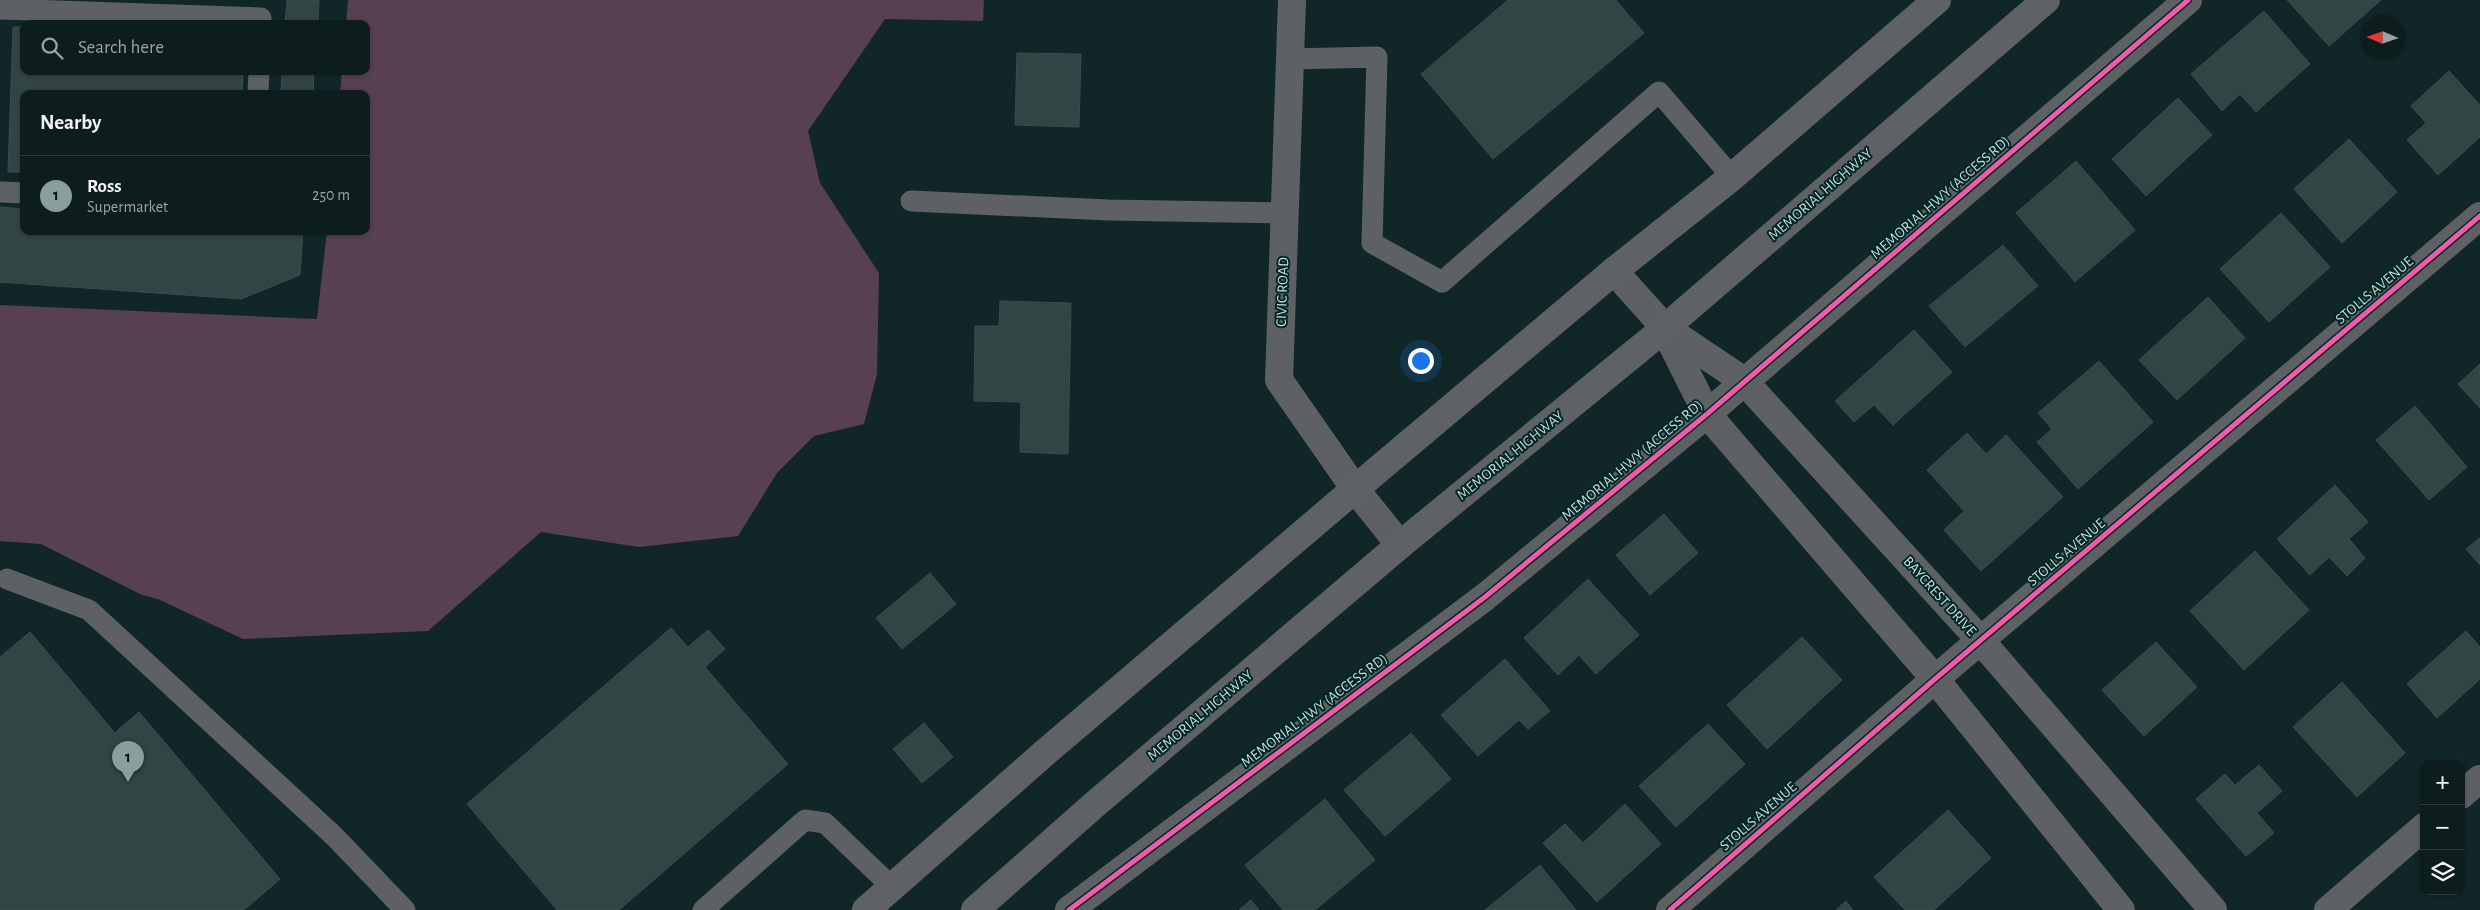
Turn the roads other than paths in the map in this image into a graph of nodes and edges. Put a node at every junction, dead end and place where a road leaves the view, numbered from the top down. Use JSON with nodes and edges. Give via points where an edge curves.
{"nodes":[{"id":1,"x":1292,"y":0,"type":"edge"},
{"id":2,"x":1937,"y":0,"type":"edge"},
{"id":3,"x":2046,"y":0,"type":"edge"},
{"id":4,"x":2188,"y":0,"type":"edge"},
{"id":5,"x":0,"y":8,"type":"edge"},
{"id":6,"x":261,"y":14,"type":"edge"},
{"id":7,"x":1290,"y":59,"type":"junction"},
{"id":8,"x":259,"y":75,"type":"edge"},
{"id":9,"x":258,"y":90,"type":"edge"},
{"id":10,"x":1732,"y":177,"type":"junction"},
{"id":11,"x":0,"y":192,"type":"edge"},
{"id":12,"x":20,"y":193,"type":"edge"},
{"id":13,"x":910,"y":201,"type":"dead end"},
{"id":14,"x":1285,"y":213,"type":"junction"},
{"id":15,"x":2480,"y":216,"type":"edge"},
{"id":16,"x":1614,"y":271,"type":"junction"},
{"id":17,"x":1665,"y":328,"type":"junction"},
{"id":18,"x":1744,"y":382,"type":"junction"},
{"id":19,"x":1706,"y":414,"type":"junction"},
{"id":20,"x":1355,"y":489,"type":"junction"},
{"id":21,"x":1400,"y":544,"type":"junction"},
{"id":22,"x":7,"y":579,"type":"dead end"},
{"id":23,"x":1981,"y":641,"type":"junction"},
{"id":24,"x":1935,"y":680,"type":"junction"},
{"id":25,"x":2480,"y":779,"type":"edge"},
{"id":26,"x":2465,"y":792,"type":"edge"},
{"id":27,"x":2420,"y":831,"type":"edge"},
{"id":28,"x":892,"y":887,"type":"junction"},
{"id":29,"x":405,"y":910,"type":"edge"},
{"id":30,"x":703,"y":910,"type":"edge"},
{"id":31,"x":866,"y":910,"type":"edge"},
{"id":32,"x":975,"y":910,"type":"edge"},
{"id":33,"x":1069,"y":910,"type":"edge"},
{"id":34,"x":1670,"y":910,"type":"edge"},
{"id":35,"x":2121,"y":910,"type":"edge"},
{"id":36,"x":2213,"y":910,"type":"edge"},
{"id":37,"x":2328,"y":910,"type":"edge"}],
"edges":[{"from":1,"to":7,"type":"street","name":"CIVIC ROAD"},
{"from":2,"to":10,"type":"main road"},
{"from":3,"to":17,"type":"main road","name":"MEMORIAL HIGHWAY"},
{"from":4,"to":18,"type":"street","name":"MEMORIAL HWY (ACCESS RD)"},
{"from":5,"to":6,"type":"lane"},
{"from":7,"to":10,"type":"lane","via":[[1377,57],[1372,243],[1442,282],[1659,92]]},
{"from":7,"to":14,"type":"street","name":"CIVIC ROAD"},
{"from":8,"to":9,"type":"lane"},
{"from":10,"to":16,"type":"main road"},
{"from":11,"to":12,"type":"lane"},
{"from":13,"to":14,"type":"lane","via":[[1108,210]]},
{"from":14,"to":20,"type":"street","name":"CIVIC ROAD","via":[[1279,380]]},
{"from":15,"to":23,"type":"street","name":"STOLLS AVENUE"},
{"from":16,"to":17,"type":"street","name":"BAYCREST DRIVE"},
{"from":16,"to":20,"type":"main road"},
{"from":17,"to":18,"type":"street","name":"BAYCREST DRIVE"},
{"from":17,"to":19,"type":"street","name":"BAYCREST DRIVE"},
{"from":17,"to":21,"type":"main road","name":"MEMORIAL HIGHWAY"},
{"from":18,"to":19,"type":"street","name":"MEMORIAL HWY (ACCESS RD)"},
{"from":18,"to":23,"type":"street","name":"BAYCREST DRIVE"},
{"from":19,"to":24,"type":"street","name":"BAYCREST DRIVE"},
{"from":19,"to":33,"type":"street","name":"MEMORIAL HWY (ACCESS RD)","via":[[1485,597]]},
{"from":20,"to":21,"type":"street","name":"CIVIC ROAD"},
{"from":20,"to":28,"type":"main road"},
{"from":21,"to":32,"type":"main road","name":"MEMORIAL HIGHWAY"},
{"from":22,"to":29,"type":"lane","via":[[89,610],[334,836]]},
{"from":23,"to":24,"type":"street","name":"STOLLS AVENUE"},
{"from":23,"to":36,"type":"street","name":"BAYCREST DRIVE"},
{"from":24,"to":34,"type":"street","name":"STOLLS AVENUE"},
{"from":24,"to":35,"type":"street","name":"BAYCREST DRIVE"},
{"from":25,"to":26,"type":"street"},
{"from":27,"to":37,"type":"street"},
{"from":28,"to":30,"type":"lane","via":[[825,823],[805,820]]},
{"from":28,"to":31,"type":"main road"}]}
